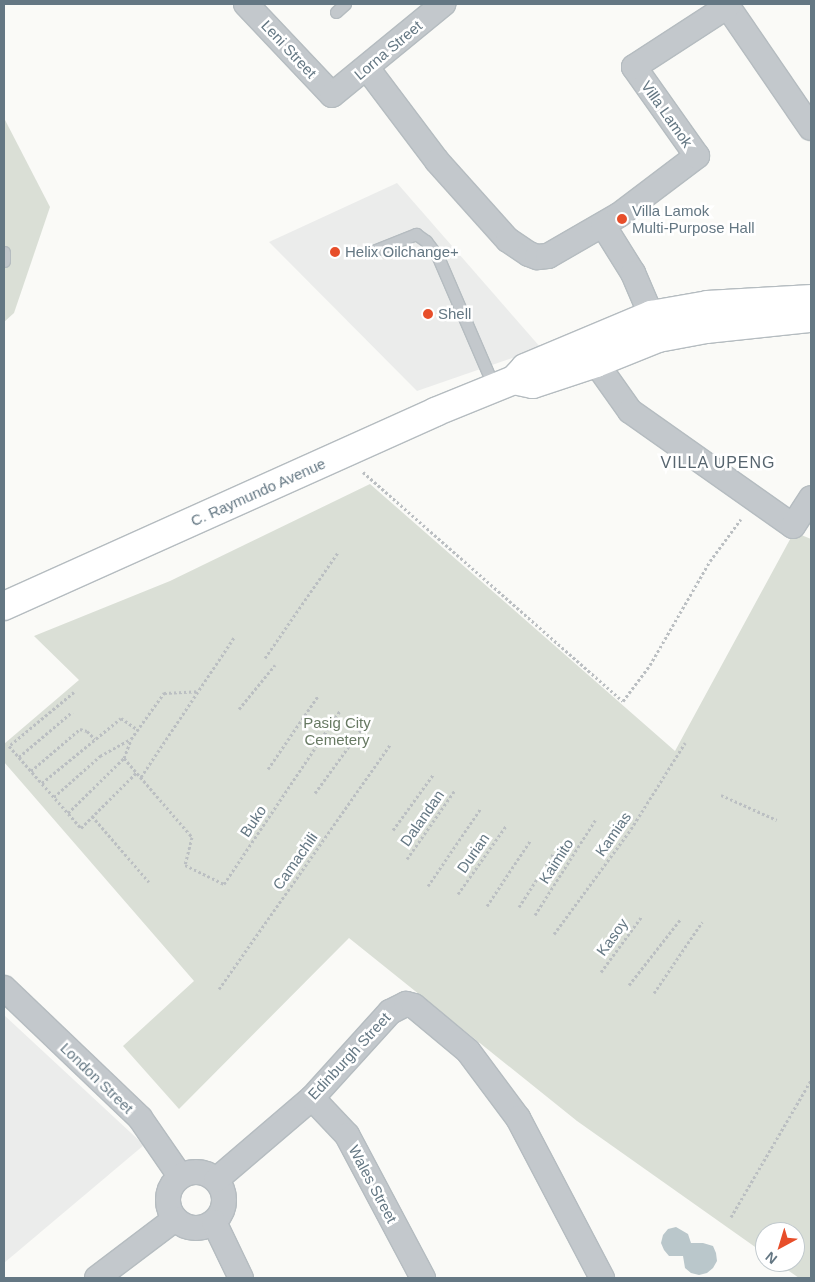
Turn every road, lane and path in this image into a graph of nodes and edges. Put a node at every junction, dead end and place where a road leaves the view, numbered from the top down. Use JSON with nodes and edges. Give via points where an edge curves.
{"nodes":[{"id":1,"x":246,"y":4,"type":"edge"},
{"id":2,"x":345,"y":4,"type":"edge"},
{"id":3,"x":441,"y":4,"type":"edge"},
{"id":4,"x":727,"y":5,"type":"edge"},
{"id":5,"x":336,"y":12,"type":"dead end"},
{"id":6,"x":367,"y":68,"type":"junction"},
{"id":7,"x":332,"y":95,"type":"joint"},
{"id":8,"x":811,"y":128,"type":"edge"},
{"id":9,"x":603,"y":225,"type":"junction"},
{"id":10,"x":4,"y":252,"type":"edge"},
{"id":11,"x":368,"y":253,"type":"dead end"},
{"id":12,"x":4,"y":261,"type":"edge"},
{"id":13,"x":811,"y":300,"type":"edge"},
{"id":14,"x":651,"y":315,"type":"junction"},
{"id":15,"x":811,"y":318,"type":"edge"},
{"id":16,"x":596,"y":363,"type":"junction"},
{"id":17,"x":504,"y":384,"type":"junction"},
{"id":18,"x":373,"y":481,"type":"dead end"},
{"id":19,"x":811,"y":498,"type":"edge"},
{"id":20,"x":756,"y":499,"type":"junction"},
{"id":21,"x":338,"y":552,"type":"dead end"},
{"id":22,"x":4,"y":606,"type":"edge"},
{"id":23,"x":235,"y":636,"type":"dead end"},
{"id":24,"x":265,"y":658,"type":"dead end"},
{"id":25,"x":275,"y":665,"type":"dead end"},
{"id":26,"x":198,"y":691,"type":"junction"},
{"id":27,"x":74,"y":692,"type":"dead end"},
{"id":28,"x":318,"y":696,"type":"dead end"},
{"id":29,"x":239,"y":709,"type":"dead end"},
{"id":30,"x":340,"y":711,"type":"dead end"},
{"id":31,"x":72,"y":712,"type":"dead end"},
{"id":32,"x":362,"y":726,"type":"dead end"},
{"id":33,"x":138,"y":730,"type":"junction"},
{"id":34,"x":95,"y":739,"type":"junction"},
{"id":35,"x":131,"y":740,"type":"junction"},
{"id":36,"x":685,"y":743,"type":"dead end"},
{"id":37,"x":390,"y":745,"type":"dead end"},
{"id":38,"x":19,"y":757,"type":"junction"},
{"id":39,"x":124,"y":758,"type":"junction"},
{"id":40,"x":268,"y":769,"type":"dead end"},
{"id":41,"x":31,"y":771,"type":"junction"},
{"id":42,"x":137,"y":772,"type":"junction"},
{"id":43,"x":433,"y":775,"type":"dead end"},
{"id":44,"x":141,"y":777,"type":"junction"},
{"id":45,"x":42,"y":783,"type":"junction"},
{"id":46,"x":455,"y":790,"type":"dead end"},
{"id":47,"x":315,"y":793,"type":"dead end"},
{"id":48,"x":721,"y":796,"type":"dead end"},
{"id":49,"x":54,"y":797,"type":"junction"},
{"id":50,"x":481,"y":808,"type":"dead end"},
{"id":51,"x":68,"y":813,"type":"junction"},
{"id":52,"x":92,"y":816,"type":"junction"},
{"id":53,"x":596,"y":819,"type":"dead end"},
{"id":54,"x":777,"y":820,"type":"dead end"},
{"id":55,"x":506,"y":826,"type":"dead end"},
{"id":56,"x":393,"y":830,"type":"dead end"},
{"id":57,"x":530,"y":841,"type":"dead end"},
{"id":58,"x":553,"y":854,"type":"dead end"},
{"id":59,"x":407,"y":859,"type":"dead end"},
{"id":60,"x":149,"y":882,"type":"dead end"},
{"id":61,"x":428,"y":886,"type":"dead end"},
{"id":62,"x":458,"y":894,"type":"dead end"},
{"id":63,"x":487,"y":906,"type":"dead end"},
{"id":64,"x":519,"y":907,"type":"dead end"},
{"id":65,"x":535,"y":915,"type":"dead end"},
{"id":66,"x":642,"y":916,"type":"dead end"},
{"id":67,"x":680,"y":920,"type":"dead end"},
{"id":68,"x":702,"y":922,"type":"dead end"},
{"id":69,"x":554,"y":934,"type":"dead end"},
{"id":70,"x":601,"y":972,"type":"dead end"},
{"id":71,"x":629,"y":985,"type":"dead end"},
{"id":72,"x":4,"y":988,"type":"edge"},
{"id":73,"x":219,"y":989,"type":"dead end"},
{"id":74,"x":654,"y":993,"type":"dead end"},
{"id":75,"x":811,"y":1080,"type":"edge"},
{"id":76,"x":312,"y":1098,"type":"junction"},
{"id":77,"x":180,"y":1176,"type":"junction"},
{"id":78,"x":216,"y":1180,"type":"junction"},
{"id":79,"x":732,"y":1217,"type":"dead end"},
{"id":80,"x":175,"y":1219,"type":"junction"},
{"id":81,"x":214,"y":1222,"type":"junction"},
{"id":82,"x":97,"y":1278,"type":"edge"},
{"id":83,"x":241,"y":1278,"type":"edge"},
{"id":84,"x":423,"y":1278,"type":"edge"},
{"id":85,"x":602,"y":1278,"type":"edge"}],
"edges":[{"from":1,"to":7,"type":"street","name":"Leni Street"},
{"from":2,"to":5,"type":"lane"},
{"from":3,"to":6,"type":"street","name":"Lorna Street"},
{"from":4,"to":8,"type":"street"},
{"from":4,"to":9,"type":"street","name":"Villa Lamok","via":[[634,68],[697,156]]},
{"from":6,"to":7,"type":"street","name":"Lorna Street"},
{"from":6,"to":9,"type":"street","name":"Villa Lamok","via":[[437,161],[508,240],[529,254],[548,256]]},
{"from":9,"to":14,"type":"street","via":[[633,273]]},
{"from":10,"to":12,"type":"lane"},
{"from":11,"to":17,"type":"lane","via":[[416,234],[426,241],[438,257]]},
{"from":13,"to":14,"type":"main road","name":"C. Raymundo Avenue","via":[[708,305]]},
{"from":14,"to":17,"type":"main road","name":"C. Raymundo Avenue","via":[[525,368]]},
{"from":15,"to":16,"type":"main road","name":"C. Raymundo Avenue","via":[[706,329],[658,338]]},
{"from":16,"to":17,"type":"main road","name":"C. Raymundo Avenue","via":[[533,384]]},
{"from":16,"to":20,"type":"street","via":[[630,410]]},
{"from":17,"to":22,"type":"main road","name":"C. Raymundo Avenue"},
{"from":18,"to":20,"type":"path","via":[[623,701],[650,665],[710,561]]},
{"from":19,"to":20,"type":"street","via":[[794,526]]},
{"from":21,"to":24,"type":"path"},
{"from":23,"to":26,"type":"path"},
{"from":25,"to":29,"type":"path"},
{"from":26,"to":33,"type":"path","via":[[164,693]]},
{"from":26,"to":44,"type":"path"},
{"from":27,"to":38,"type":"path","via":[[10,746]]},
{"from":28,"to":40,"type":"path"},
{"from":30,"to":44,"type":"path","name":"Buko","via":[[224,884],[185,865],[192,838]]},
{"from":31,"to":38,"type":"path"},
{"from":32,"to":47,"type":"path"},
{"from":33,"to":34,"type":"path","via":[[121,718]]},
{"from":33,"to":35,"type":"path"},
{"from":34,"to":41,"type":"path","via":[[80,729]]},
{"from":34,"to":45,"type":"path"},
{"from":35,"to":39,"type":"path"},
{"from":35,"to":49,"type":"path","via":[[100,756]]},
{"from":36,"to":69,"type":"path","name":"Kamias","via":[[631,829]]},
{"from":37,"to":73,"type":"path","name":"Camachili"},
{"from":38,"to":41,"type":"path"},
{"from":39,"to":42,"type":"path"},
{"from":39,"to":51,"type":"path"},
{"from":41,"to":45,"type":"path"},
{"from":42,"to":44,"type":"path"},
{"from":42,"to":52,"type":"path"},
{"from":43,"to":56,"type":"path"},
{"from":45,"to":49,"type":"path"},
{"from":46,"to":59,"type":"path","name":"Dalandan"},
{"from":48,"to":54,"type":"path"},
{"from":49,"to":51,"type":"path"},
{"from":50,"to":61,"type":"path"},
{"from":51,"to":52,"type":"path","via":[[81,828]]},
{"from":52,"to":60,"type":"path"},
{"from":53,"to":65,"type":"path","name":"Kaimito"},
{"from":55,"to":62,"type":"path","name":"Durian"},
{"from":57,"to":63,"type":"path"},
{"from":58,"to":64,"type":"path"},
{"from":66,"to":70,"type":"path","name":"Kasoy"},
{"from":67,"to":71,"type":"path"},
{"from":68,"to":74,"type":"path"},
{"from":72,"to":77,"type":"street","name":"London Street","via":[[140,1118]]},
{"from":75,"to":79,"type":"path"},
{"from":76,"to":78,"type":"street","name":"Edinburgh Street"},
{"from":76,"to":84,"type":"street","name":"Wales Street","via":[[347,1135]]},
{"from":76,"to":85,"type":"street","name":"Edinburgh Street","via":[[390,1012],[406,1004],[422,1010],[468,1051],[518,1118]]},
{"from":77,"to":78,"type":"street","via":[[198,1172]]},
{"from":77,"to":80,"type":"street","via":[[168,1192],[170,1211]]},
{"from":78,"to":81,"type":"street","via":[[221,1186],[224,1202]]},
{"from":80,"to":81,"type":"street","via":[[198,1228]]},
{"from":80,"to":82,"type":"street"},
{"from":81,"to":83,"type":"street"}]}
